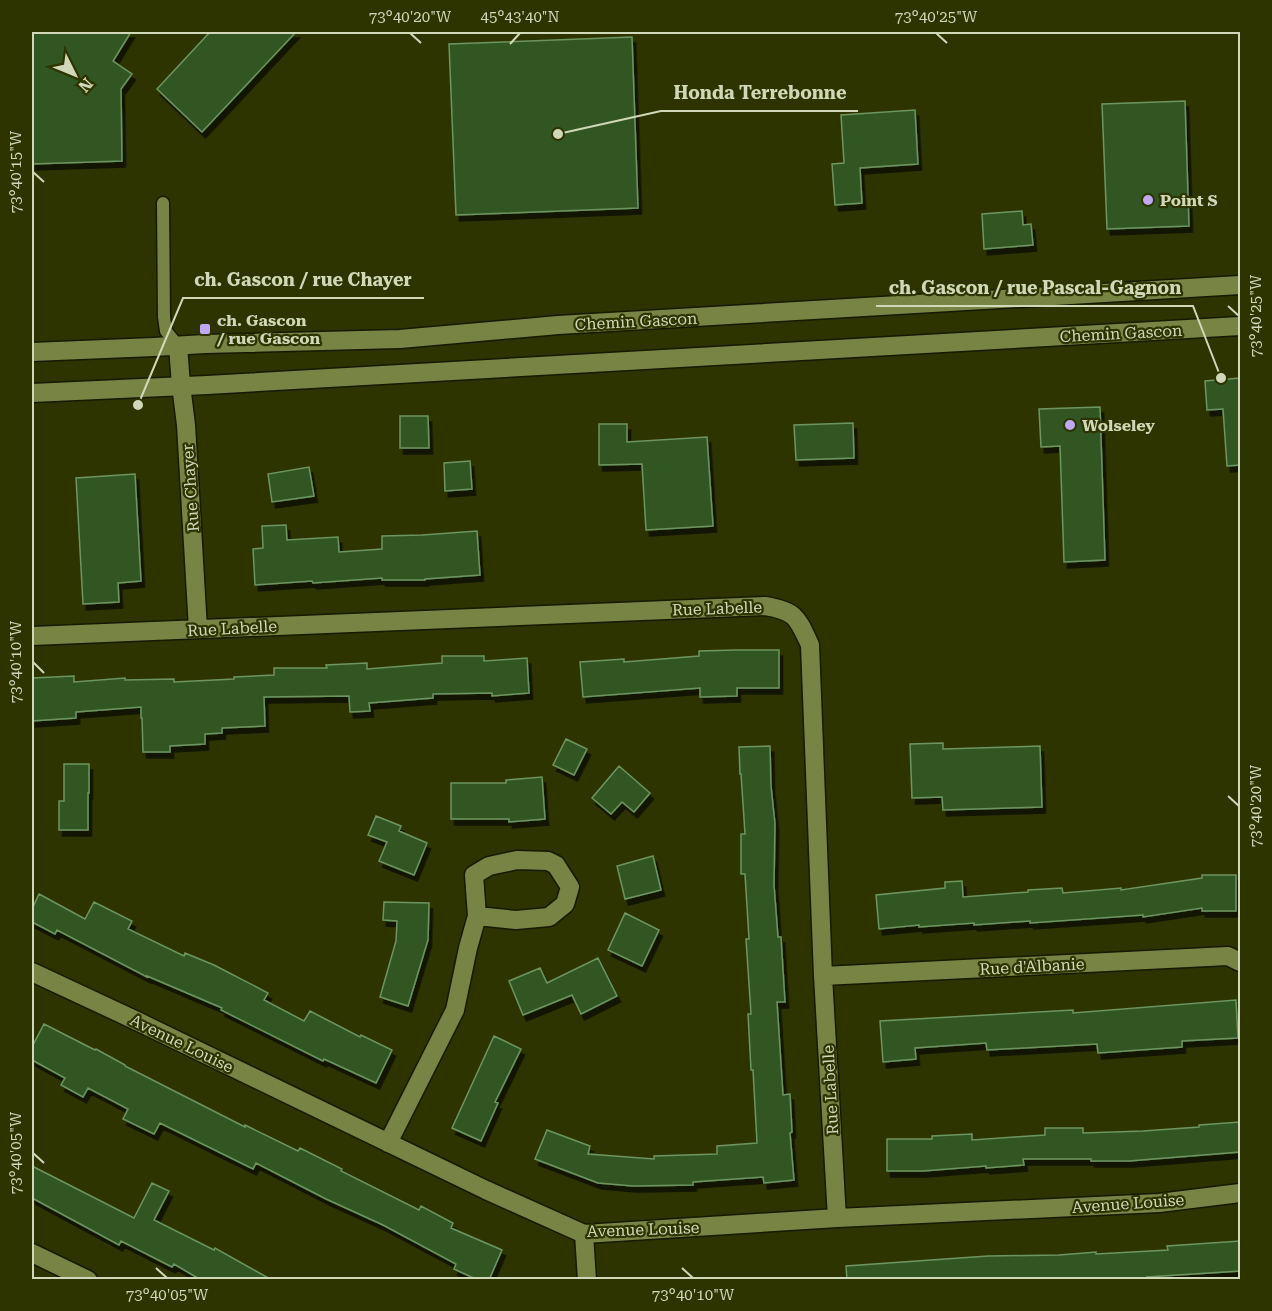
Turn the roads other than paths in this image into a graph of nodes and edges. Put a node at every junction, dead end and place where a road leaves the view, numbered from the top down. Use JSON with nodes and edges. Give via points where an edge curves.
{"nodes":[{"id":1,"x":163,"y":203,"type":"dead end"},
{"id":2,"x":1240,"y":285,"type":"edge"},
{"id":3,"x":1240,"y":326,"type":"edge"},
{"id":4,"x":178,"y":346,"type":"junction"},
{"id":5,"x":32,"y":352,"type":"edge"},
{"id":6,"x":181,"y":385,"type":"junction"},
{"id":7,"x":32,"y":393,"type":"edge"},
{"id":8,"x":198,"y":629,"type":"junction"},
{"id":9,"x":32,"y":636,"type":"edge"},
{"id":10,"x":477,"y":916,"type":"junction"},
{"id":11,"x":1240,"y":962,"type":"edge"},
{"id":12,"x":32,"y":972,"type":"edge"},
{"id":13,"x":823,"y":976,"type":"junction"},
{"id":14,"x":388,"y":1143,"type":"junction"},
{"id":15,"x":1240,"y":1193,"type":"edge"},
{"id":16,"x":837,"y":1218,"type":"junction"},
{"id":17,"x":584,"y":1234,"type":"junction"},
{"id":18,"x":32,"y":1253,"type":"edge"},
{"id":19,"x":88,"y":1280,"type":"edge"},
{"id":20,"x":586,"y":1280,"type":"edge"}],
"edges":[{"from":1,"to":4,"type":"lane","via":[[164,318],[166,331]]},
{"from":2,"to":4,"type":"street","name":"Chemin Gascon","via":[[558,325],[400,339]]},
{"from":3,"to":6,"type":"street","name":"Chemin Gascon"},
{"from":4,"to":5,"type":"street","name":"Chemin Gascon"},
{"from":4,"to":6,"type":"street","name":"Rue Chayer"},
{"from":6,"to":7,"type":"street","name":"Chemin Gascon"},
{"from":6,"to":8,"type":"street","name":"Rue Chayer"},
{"from":8,"to":9,"type":"street","name":"Rue Labelle"},
{"from":8,"to":13,"type":"street","name":"Rue Labelle","via":[[765,606],[783,609],[799,620],[810,645]]},
{"from":10,"to":10,"type":"street","via":[[474,875],[489,866],[516,860],[548,861],[570,887],[565,904],[549,917],[516,920]]},
{"from":10,"to":14,"type":"street","via":[[455,1010]]},
{"from":11,"to":13,"type":"street","name":"Rue d'Albanie","via":[[1228,956]]},
{"from":12,"to":14,"type":"street","name":"Avenue Louise"},
{"from":13,"to":16,"type":"street","name":"Rue Labelle"},
{"from":14,"to":17,"type":"street","name":"Avenue Louise"},
{"from":15,"to":16,"type":"street","name":"Avenue Louise","via":[[1159,1203]]},
{"from":16,"to":17,"type":"street","name":"Avenue Louise"},
{"from":17,"to":20,"type":"street"},
{"from":18,"to":19,"type":"street"}]}
